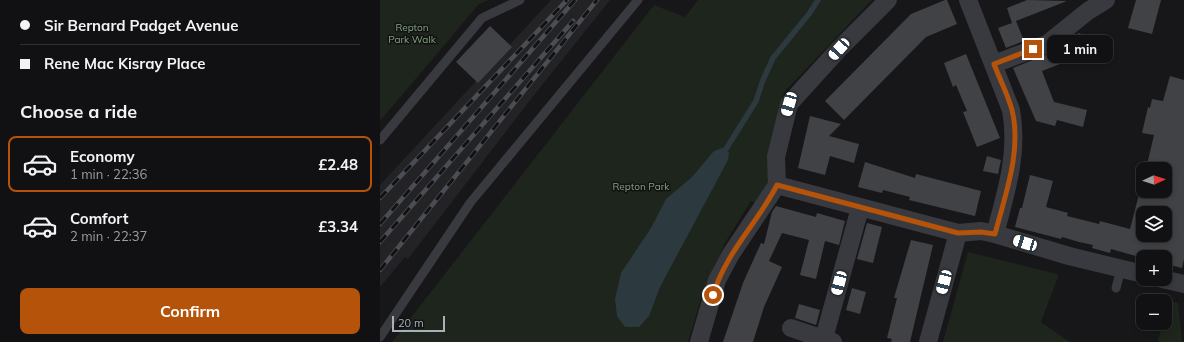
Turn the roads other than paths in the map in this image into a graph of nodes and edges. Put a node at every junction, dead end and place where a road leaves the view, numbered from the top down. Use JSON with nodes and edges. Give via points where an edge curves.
{"nodes":[{"id":1,"x":520,"y":0,"type":"edge"},
{"id":2,"x":638,"y":0,"type":"edge"},
{"id":3,"x":888,"y":0,"type":"edge"},
{"id":4,"x":968,"y":0,"type":"edge"},
{"id":5,"x":1106,"y":0,"type":"edge"},
{"id":6,"x":994,"y":64,"type":"junction"},
{"id":7,"x":380,"y":140,"type":"edge"},
{"id":8,"x":777,"y":185,"type":"junction"},
{"id":9,"x":860,"y":208,"type":"junction"},
{"id":10,"x":958,"y":233,"type":"junction"},
{"id":11,"x":995,"y":234,"type":"junction"},
{"id":12,"x":1121,"y":269,"type":"junction"},
{"id":13,"x":1136,"y":272,"type":"edge"},
{"id":14,"x":1172,"y":281,"type":"edge"},
{"id":15,"x":1184,"y":284,"type":"edge"},
{"id":16,"x":1116,"y":288,"type":"dead end"},
{"id":17,"x":791,"y":328,"type":"dead end"},
{"id":18,"x":380,"y":337,"type":"edge"},
{"id":19,"x":829,"y":340,"type":"edge"},
{"id":20,"x":699,"y":342,"type":"edge"},
{"id":21,"x":928,"y":342,"type":"edge"}],
"edges":[{"from":1,"to":7,"type":"lane","via":[[482,18]]},
{"from":2,"to":18,"type":"lane","via":[[470,204]]},
{"from":3,"to":8,"type":"street","via":[[789,104],[776,157]]},
{"from":4,"to":6,"type":"street"},
{"from":5,"to":6,"type":"street","via":[[1047,44]]},
{"from":6,"to":11,"type":"street","via":[[1012,110],[1015,142],[1014,159]]},
{"from":8,"to":9,"type":"street"},
{"from":8,"to":20,"type":"street","via":[[734,249],[717,280]]},
{"from":9,"to":10,"type":"street"},
{"from":9,"to":19,"type":"street"},
{"from":10,"to":11,"type":"street"},
{"from":10,"to":21,"type":"street"},
{"from":11,"to":12,"type":"street"},
{"from":12,"to":13,"type":"street"},
{"from":12,"to":16,"type":"lane"},
{"from":14,"to":15,"type":"street"},
{"from":17,"to":19,"type":"street"}]}
